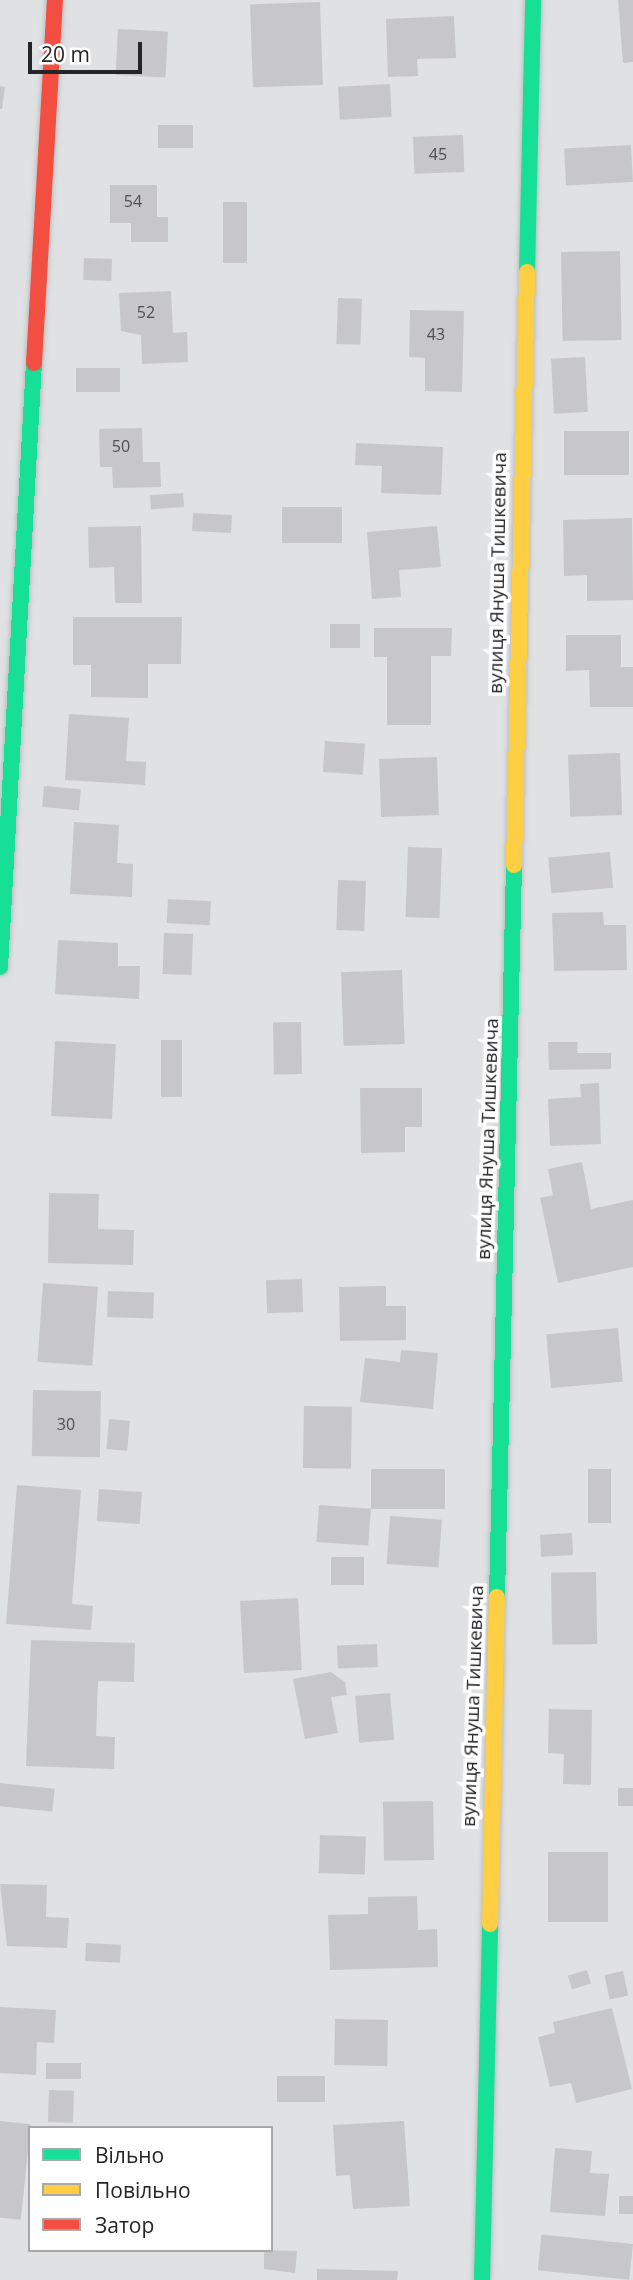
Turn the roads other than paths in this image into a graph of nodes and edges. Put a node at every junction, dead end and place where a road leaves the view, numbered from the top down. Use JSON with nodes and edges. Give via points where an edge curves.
{"nodes":[{"id":1,"x":55,"y":0,"type":"edge"},
{"id":2,"x":533,"y":0,"type":"edge"},
{"id":3,"x":0,"y":967,"type":"edge"},
{"id":4,"x":482,"y":2280,"type":"edge"}],
"edges":[{"from":1,"to":3,"type":"street"},
{"from":2,"to":4,"type":"street","name":"вулиця Януша Тишкевича"}]}
